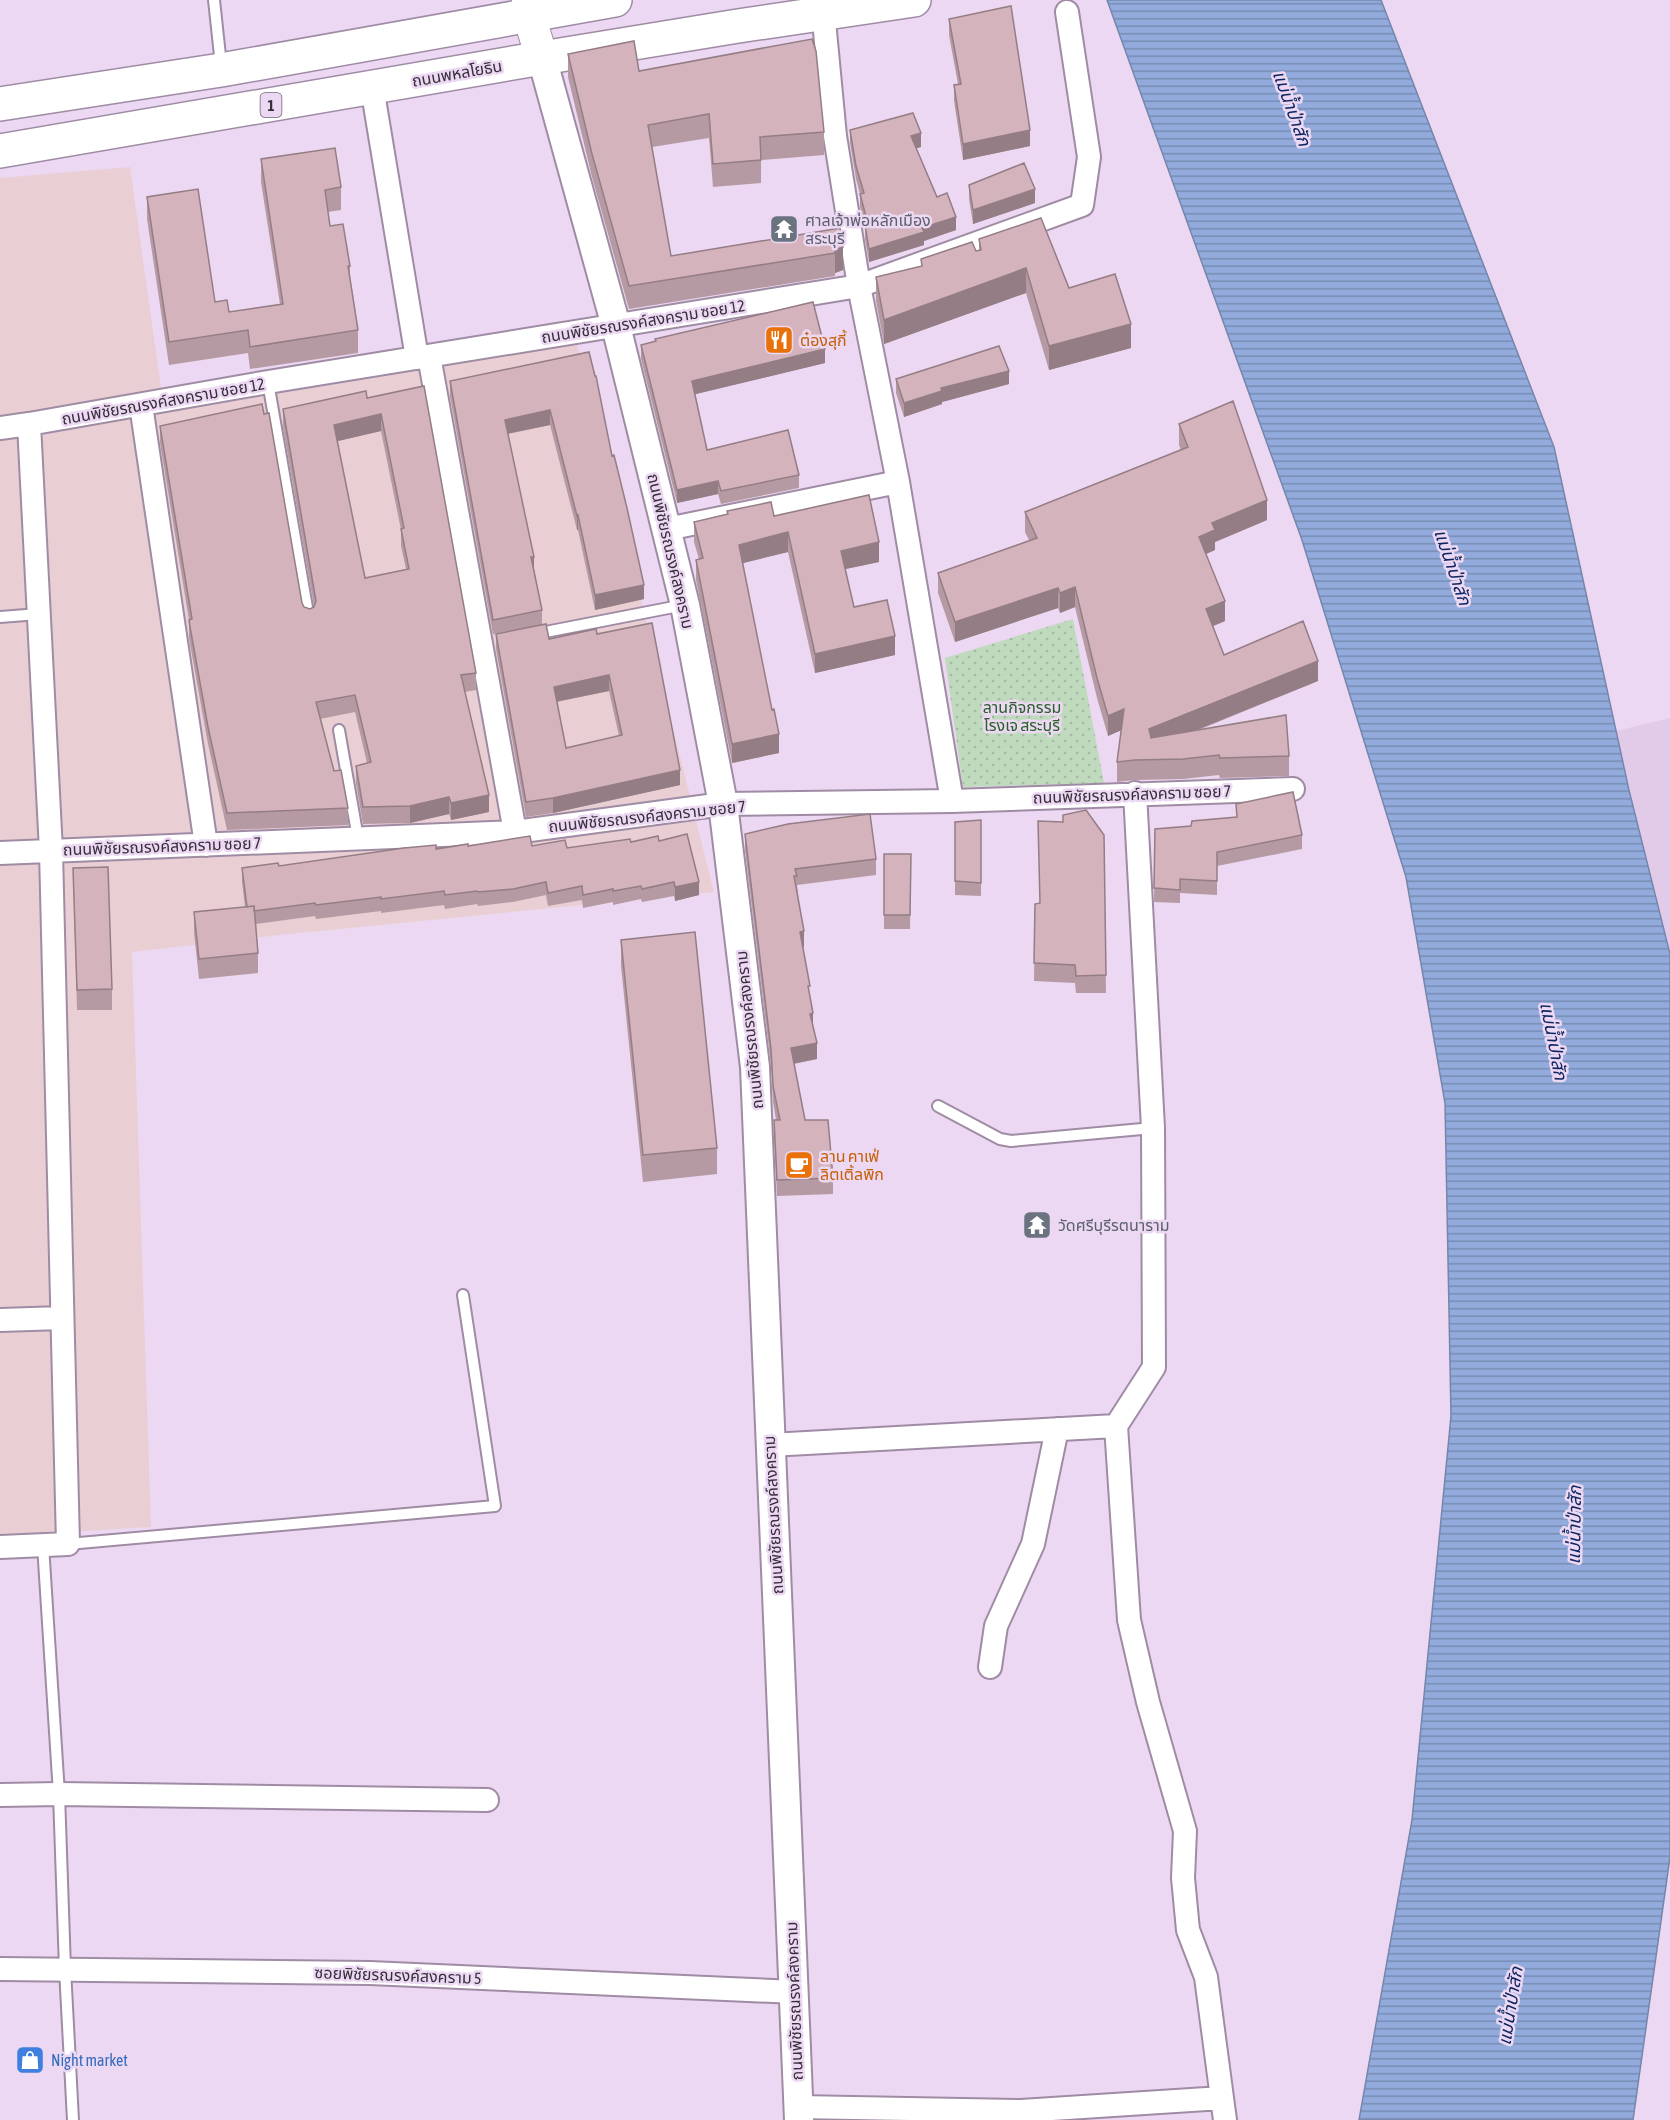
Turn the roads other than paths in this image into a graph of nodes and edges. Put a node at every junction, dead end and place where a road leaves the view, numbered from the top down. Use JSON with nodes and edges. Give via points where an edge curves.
{"nodes":[{"id":1,"x":214,"y":0,"type":"edge"},
{"id":2,"x":615,"y":0,"type":"edge"},
{"id":3,"x":914,"y":0,"type":"edge"},
{"id":4,"x":824,"y":7,"type":"edge"},
{"id":5,"x":529,"y":8,"type":"edge"},
{"id":6,"x":1067,"y":12,"type":"dead end"},
{"id":7,"x":542,"y":58,"type":"junction"},
{"id":8,"x":221,"y":70,"type":"junction"},
{"id":9,"x":372,"y":87,"type":"junction"},
{"id":10,"x":0,"y":104,"type":"edge"},
{"id":11,"x":0,"y":151,"type":"edge"},
{"id":12,"x":859,"y":286,"type":"junction"},
{"id":13,"x":616,"y":326,"type":"junction"},
{"id":14,"x":423,"y":357,"type":"junction"},
{"id":15,"x":268,"y":382,"type":"junction"},
{"id":16,"x":141,"y":405,"type":"junction"},
{"id":17,"x":29,"y":424,"type":"junction"},
{"id":18,"x":0,"y":428,"type":"edge"},
{"id":19,"x":898,"y":482,"type":"junction"},
{"id":20,"x":667,"y":529,"type":"junction"},
{"id":21,"x":686,"y":605,"type":"junction"},
{"id":22,"x":39,"y":614,"type":"junction"},
{"id":23,"x":0,"y":617,"type":"edge"},
{"id":24,"x":309,"y":619,"type":"edge"},
{"id":25,"x":527,"y":636,"type":"edge"},
{"id":26,"x":339,"y":730,"type":"dead end"},
{"id":27,"x":1293,"y":789,"type":"dead end"},
{"id":28,"x":1135,"y":793,"type":"junction"},
{"id":29,"x":952,"y":801,"type":"junction"},
{"id":30,"x":723,"y":804,"type":"junction"},
{"id":31,"x":515,"y":832,"type":"junction"},
{"id":32,"x":358,"y":838,"type":"junction"},
{"id":33,"x":206,"y":845,"type":"junction"},
{"id":34,"x":51,"y":851,"type":"junction"},
{"id":35,"x":0,"y":853,"type":"edge"},
{"id":36,"x":938,"y":1106,"type":"dead end"},
{"id":37,"x":1154,"y":1128,"type":"junction"},
{"id":38,"x":463,"y":1295,"type":"dead end"},
{"id":39,"x":62,"y":1318,"type":"junction"},
{"id":40,"x":0,"y":1320,"type":"edge"},
{"id":41,"x":1116,"y":1426,"type":"junction"},
{"id":42,"x":1057,"y":1429,"type":"junction"},
{"id":43,"x":770,"y":1445,"type":"junction"},
{"id":44,"x":68,"y":1544,"type":"junction"},
{"id":45,"x":43,"y":1545,"type":"junction"},
{"id":46,"x":0,"y":1547,"type":"edge"},
{"id":47,"x":990,"y":1667,"type":"dead end"},
{"id":48,"x":59,"y":1794,"type":"junction"},
{"id":49,"x":0,"y":1795,"type":"edge"},
{"id":50,"x":486,"y":1800,"type":"dead end"},
{"id":51,"x":0,"y":1969,"type":"edge"},
{"id":52,"x":65,"y":1969,"type":"junction"},
{"id":53,"x":795,"y":1992,"type":"junction"},
{"id":54,"x":1223,"y":2109,"type":"edge"},
{"id":55,"x":799,"y":2113,"type":"edge"},
{"id":56,"x":73,"y":2120,"type":"edge"}],
"edges":[{"from":1,"to":8,"type":"lane"},
{"from":2,"to":5,"type":"main road"},
{"from":3,"to":4,"type":"main road","name":"ถนนพหลโยธิน","number":"1"},
{"from":4,"to":7,"type":"main road","name":"ถนนพหลโยธิน","number":"1","via":[[738,26]]},
{"from":4,"to":12,"type":"street","via":[[835,136]]},
{"from":5,"to":7,"type":"main road","name":"ถนนพิชัยรณรงค์สงคราม"},
{"from":5,"to":8,"type":"main road"},
{"from":6,"to":12,"type":"street","name":"ถนนพิชัยรณรงค์สงคราม ซอย 12","via":[[1089,157],[1082,205]]},
{"from":7,"to":9,"type":"main road","name":"ถนนพหลโยธิน","number":"1"},
{"from":7,"to":13,"type":"street","name":"ถนนพิชัยรณรงค์สงคราม"},
{"from":8,"to":10,"type":"main road"},
{"from":9,"to":11,"type":"main road","name":"ถนนพหลโยธิน","number":"1"},
{"from":9,"to":14,"type":"street"},
{"from":12,"to":13,"type":"street","name":"ถนนพิชัยรณรงค์สงคราม ซอย 12"},
{"from":12,"to":19,"type":"street"},
{"from":13,"to":14,"type":"street","name":"ถนนพิชัยรณรงค์สงคราม ซอย 12"},
{"from":13,"to":20,"type":"street","name":"ถนนพิชัยรณรงค์สงคราม"},
{"from":14,"to":15,"type":"street","name":"ถนนพิชัยรณรงค์สงคราม ซอย 12"},
{"from":14,"to":31,"type":"street","via":[[487,643]]},
{"from":15,"to":16,"type":"street","name":"ถนนพิชัยรณรงค์สงคราม ซอย 12"},
{"from":15,"to":24,"type":"lane"},
{"from":16,"to":17,"type":"street","name":"ถนนพิชัยรณรงค์สงคราม ซอย 12"},
{"from":16,"to":33,"type":"street"},
{"from":17,"to":18,"type":"street","name":"ถนนพิชัยรณรงค์สงคราม ซอย 12"},
{"from":17,"to":22,"type":"street"},
{"from":19,"to":20,"type":"street"},
{"from":19,"to":29,"type":"street"},
{"from":20,"to":21,"type":"street","name":"ถนนพิชัยรณรงค์สงคราม"},
{"from":21,"to":25,"type":"lane"},
{"from":21,"to":30,"type":"street","name":"ถนนพิชัยรณรงค์สงคราม"},
{"from":22,"to":23,"type":"lane"},
{"from":22,"to":34,"type":"street"},
{"from":26,"to":32,"type":"lane"},
{"from":27,"to":28,"type":"street","name":"ถนนพิชัยรณรงค์สงคราม ซอย 7"},
{"from":28,"to":29,"type":"street","name":"ถนนพิชัยรณรงค์สงคราม ซอย 7"},
{"from":28,"to":37,"type":"street"},
{"from":29,"to":30,"type":"street","name":"ถนนพิชัยรณรงค์สงคราม ซอย 7"},
{"from":30,"to":31,"type":"street","name":"ถนนพิชัยรณรงค์สงคราม ซอย 7"},
{"from":30,"to":43,"type":"street","name":"ถนนพิชัยรณรงค์สงคราม","via":[[755,1067]]},
{"from":31,"to":32,"type":"street","name":"ถนนพิชัยรณรงค์สงคราม ซอย 7"},
{"from":32,"to":33,"type":"street","name":"ถนนพิชัยรณรงค์สงคราม ซอย 7"},
{"from":33,"to":34,"type":"street","name":"ถนนพิชัยรณรงค์สงคราม ซอย 7"},
{"from":34,"to":35,"type":"street","name":"ถนนพิชัยรณรงค์สงคราม ซอย 7"},
{"from":34,"to":39,"type":"street"},
{"from":36,"to":37,"type":"lane","via":[[1011,1141]]},
{"from":37,"to":41,"type":"street","via":[[1154,1367]]},
{"from":38,"to":44,"type":"lane","via":[[495,1506]]},
{"from":39,"to":40,"type":"street"},
{"from":39,"to":44,"type":"street"},
{"from":41,"to":42,"type":"street"},
{"from":41,"to":54,"type":"street","via":[[1128,1620],[1185,1831],[1183,1878],[1188,1930],[1206,1977]]},
{"from":42,"to":43,"type":"street"},
{"from":42,"to":47,"type":"street","via":[[1033,1544],[996,1626]]},
{"from":43,"to":53,"type":"street","name":"ถนนพิชัยรณรงค์สงคราม"},
{"from":44,"to":45,"type":"street"},
{"from":45,"to":46,"type":"street"},
{"from":45,"to":48,"type":"lane"},
{"from":48,"to":49,"type":"street"},
{"from":48,"to":50,"type":"street"},
{"from":48,"to":52,"type":"lane"},
{"from":51,"to":52,"type":"street","name":"ซอยพิชัยรณรงค์สงคราม 5"},
{"from":52,"to":53,"type":"street","name":"ซอยพิชัยรณรงค์สงคราม 5","via":[[370,1972]]},
{"from":52,"to":56,"type":"lane"},
{"from":53,"to":55,"type":"street","name":"ถนนพิชัยรณรงค์สงคราม"},
{"from":54,"to":55,"type":"street"}]}
